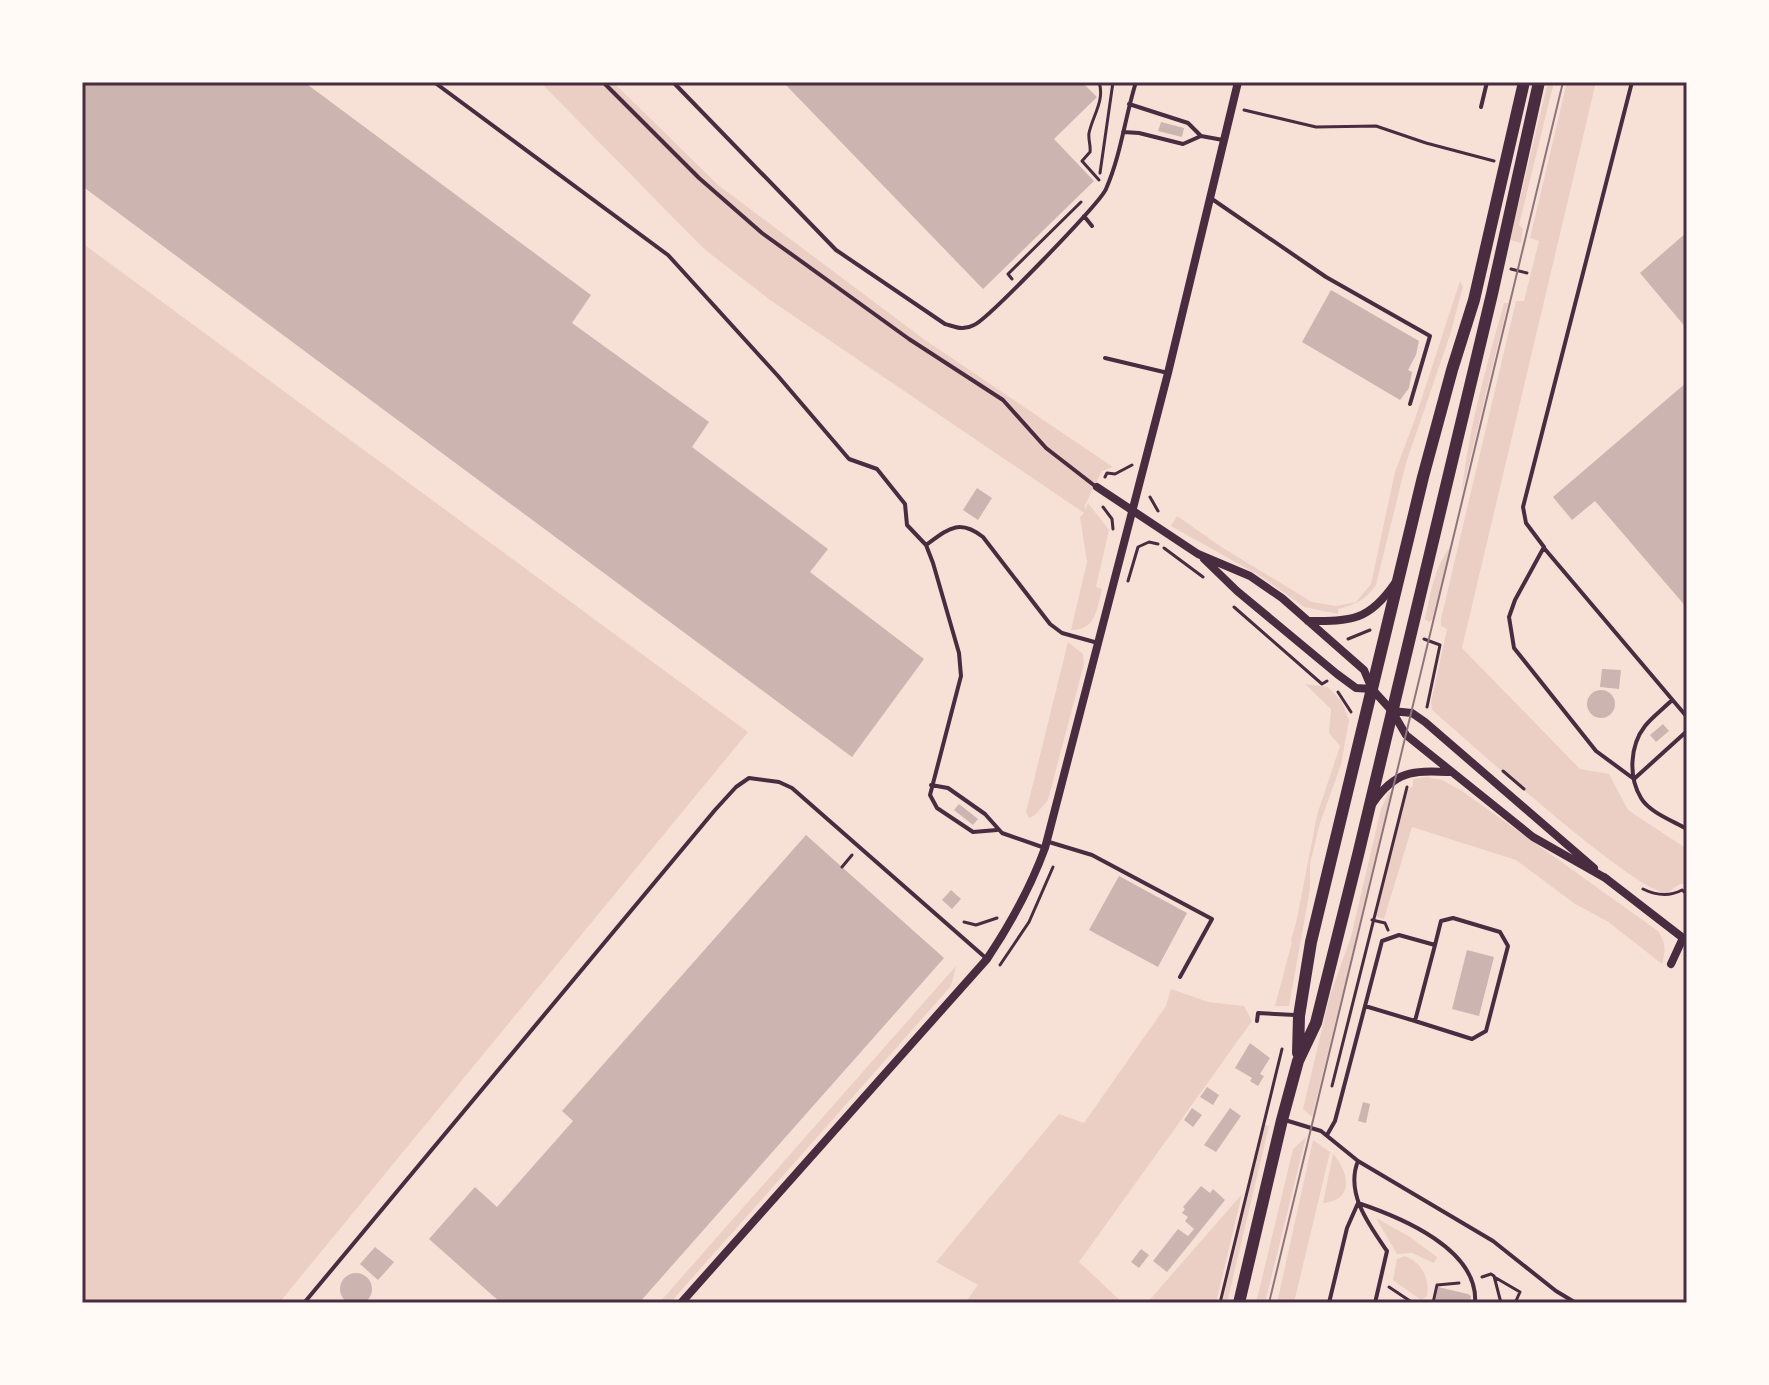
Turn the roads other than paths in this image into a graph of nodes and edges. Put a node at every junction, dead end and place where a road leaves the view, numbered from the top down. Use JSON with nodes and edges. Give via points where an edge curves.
{"nodes":[{"id":1,"x":434,"y":82,"type":"edge"},
{"id":2,"x":603,"y":82,"type":"edge"},
{"id":3,"x":673,"y":82,"type":"edge"},
{"id":4,"x":1136,"y":82,"type":"edge"},
{"id":5,"x":1238,"y":82,"type":"edge"},
{"id":6,"x":1487,"y":82,"type":"edge"},
{"id":7,"x":1524,"y":82,"type":"edge"},
{"id":8,"x":1539,"y":82,"type":"edge"},
{"id":9,"x":1632,"y":82,"type":"edge"},
{"id":10,"x":1129,"y":104,"type":"junction"},
{"id":11,"x":1481,"y":107,"type":"dead end"},
{"id":12,"x":1123,"y":132,"type":"junction"},
{"id":13,"x":1201,"y":136,"type":"junction"},
{"id":14,"x":1223,"y":140,"type":"junction"},
{"id":15,"x":1210,"y":198,"type":"junction"},
{"id":16,"x":1084,"y":216,"type":"junction"},
{"id":17,"x":1092,"y":226,"type":"dead end"},
{"id":18,"x":1105,"y":358,"type":"dead end"},
{"id":19,"x":1168,"y":373,"type":"junction"},
{"id":20,"x":1410,"y":404,"type":"dead end"},
{"id":21,"x":1099,"y":488,"type":"joint"},
{"id":22,"x":1133,"y":511,"type":"junction"},
{"id":23,"x":926,"y":545,"type":"junction"},
{"id":24,"x":1544,"y":547,"type":"junction"},
{"id":25,"x":1198,"y":554,"type":"junction"},
{"id":26,"x":1398,"y":579,"type":"junction"},
{"id":27,"x":1308,"y":621,"type":"junction"},
{"id":28,"x":1098,"y":643,"type":"junction"},
{"id":29,"x":1372,"y":689,"type":"junction"},
{"id":30,"x":1672,"y":700,"type":"junction"},
{"id":31,"x":1392,"y":711,"type":"junction"},
{"id":32,"x":1687,"y":717,"type":"edge"},
{"id":33,"x":1687,"y":731,"type":"edge"},
{"id":34,"x":1452,"y":772,"type":"junction"},
{"id":35,"x":1634,"y":779,"type":"junction"},
{"id":36,"x":931,"y":785,"type":"junction"},
{"id":37,"x":1367,"y":812,"type":"junction"},
{"id":38,"x":1687,"y":829,"type":"edge"},
{"id":39,"x":997,"y":830,"type":"junction"},
{"id":40,"x":1045,"y":845,"type":"junction"},
{"id":41,"x":1607,"y":879,"type":"junction"},
{"id":42,"x":1686,"y":937,"type":"edge"},
{"id":43,"x":1435,"y":945,"type":"junction"},
{"id":44,"x":987,"y":959,"type":"junction"},
{"id":45,"x":1671,"y":964,"type":"dead end"},
{"id":46,"x":1180,"y":977,"type":"dead end"},
{"id":47,"x":1365,"y":1006,"type":"junction"},
{"id":48,"x":1299,"y":1016,"type":"junction"},
{"id":49,"x":1257,"y":1021,"type":"dead end"},
{"id":50,"x":1415,"y":1021,"type":"junction"},
{"id":51,"x":1298,"y":1061,"type":"junction"},
{"id":52,"x":1282,"y":1120,"type":"junction"},
{"id":53,"x":1327,"y":1135,"type":"junction"},
{"id":54,"x":1358,"y":1161,"type":"junction"},
{"id":55,"x":1358,"y":1203,"type":"junction"},
{"id":56,"x":304,"y":1303,"type":"edge"},
{"id":57,"x":681,"y":1303,"type":"edge"},
{"id":58,"x":1239,"y":1303,"type":"edge"},
{"id":59,"x":1329,"y":1303,"type":"edge"},
{"id":60,"x":1375,"y":1303,"type":"edge"},
{"id":61,"x":1475,"y":1303,"type":"edge"},
{"id":62,"x":1576,"y":1303,"type":"edge"}],
"edges":[{"from":1,"to":23,"type":"lane","via":[[668,255],[849,459],[877,469],[905,504],[907,525]]},
{"from":2,"to":21,"type":"lane","via":[[762,233],[1003,400],[1046,448]]},
{"from":3,"to":16,"type":"lane","via":[[836,250],[961,330],[976,325]]},
{"from":4,"to":10,"type":"lane"},
{"from":5,"to":14,"type":"street"},
{"from":6,"to":11,"type":"lane"},
{"from":7,"to":26,"type":"main road","via":[[1474,300]]},
{"from":8,"to":31,"type":"main road"},
{"from":9,"to":24,"type":"lane","via":[[1523,507],[1526,523]]},
{"from":10,"to":12,"type":"lane"},
{"from":10,"to":13,"type":"lane","via":[[1188,123]]},
{"from":12,"to":13,"type":"lane","via":[[1183,144]]},
{"from":12,"to":16,"type":"lane","via":[[1106,191]]},
{"from":13,"to":14,"type":"lane"},
{"from":14,"to":15,"type":"street"},
{"from":15,"to":19,"type":"street"},
{"from":15,"to":20,"type":"lane","via":[[1326,277],[1430,336]]},
{"from":16,"to":17,"type":"lane"},
{"from":18,"to":19,"type":"lane"},
{"from":19,"to":22,"type":"street"},
{"from":21,"to":22,"type":"street"},
{"from":22,"to":25,"type":"street"},
{"from":22,"to":28,"type":"street"},
{"from":23,"to":28,"type":"lane","via":[[958,526],[971,527],[1050,624]]},
{"from":23,"to":36,"type":"lane","via":[[959,653],[961,676]]},
{"from":24,"to":30,"type":"lane"},
{"from":24,"to":35,"type":"lane","via":[[1509,617],[1514,648],[1596,751]]},
{"from":25,"to":27,"type":"street","via":[[1250,576]]},
{"from":25,"to":29,"type":"street","via":[[1337,674],[1356,688]]},
{"from":26,"to":27,"type":"street","via":[[1375,609],[1349,620]]},
{"from":26,"to":29,"type":"main road"},
{"from":27,"to":29,"type":"street","via":[[1364,670]]},
{"from":28,"to":40,"type":"street"},
{"from":29,"to":31,"type":"street"},
{"from":29,"to":48,"type":"main road","via":[[1311,942]]},
{"from":30,"to":32,"type":"lane"},
{"from":30,"to":35,"type":"lane","via":[[1643,728],[1632,760]]},
{"from":31,"to":34,"type":"street","via":[[1406,735]]},
{"from":31,"to":37,"type":"main road"},
{"from":31,"to":41,"type":"street","via":[[1412,713],[1425,722]]},
{"from":33,"to":35,"type":"lane"},
{"from":34,"to":37,"type":"street","via":[[1411,771],[1379,794]]},
{"from":34,"to":41,"type":"street","via":[[1533,837]]},
{"from":35,"to":38,"type":"lane","via":[[1641,799]]},
{"from":36,"to":39,"type":"lane","via":[[948,788],[985,814]]},
{"from":36,"to":39,"type":"lane","via":[[937,808],[973,832]]},
{"from":37,"to":51,"type":"main road","via":[[1316,1023]]},
{"from":39,"to":40,"type":"lane"},
{"from":40,"to":44,"type":"street","via":[[1023,903]]},
{"from":40,"to":46,"type":"lane","via":[[1092,855],[1212,919]]},
{"from":41,"to":42,"type":"street"},
{"from":42,"to":45,"type":"street"},
{"from":43,"to":47,"type":"lane","via":[[1399,935],[1382,941]]},
{"from":43,"to":50,"type":"lane"},
{"from":43,"to":50,"type":"lane","via":[[1441,921],[1453,918],[1500,932],[1508,946],[1486,1031],[1472,1039]]},
{"from":44,"to":56,"type":"lane","via":[[792,788],[749,778],[736,787]]},
{"from":44,"to":57,"type":"street"},
{"from":47,"to":50,"type":"lane"},
{"from":47,"to":53,"type":"lane"},
{"from":48,"to":49,"type":"lane","via":[[1258,1013]]},
{"from":48,"to":51,"type":"main road"},
{"from":51,"to":52,"type":"main road"},
{"from":52,"to":53,"type":"lane"},
{"from":52,"to":58,"type":"main road"},
{"from":53,"to":54,"type":"lane"},
{"from":54,"to":55,"type":"lane"},
{"from":54,"to":62,"type":"lane","via":[[1493,1241]]},
{"from":55,"to":59,"type":"lane"},
{"from":55,"to":60,"type":"lane","via":[[1387,1251]]},
{"from":55,"to":61,"type":"lane","via":[[1444,1245],[1466,1267]]}]}
